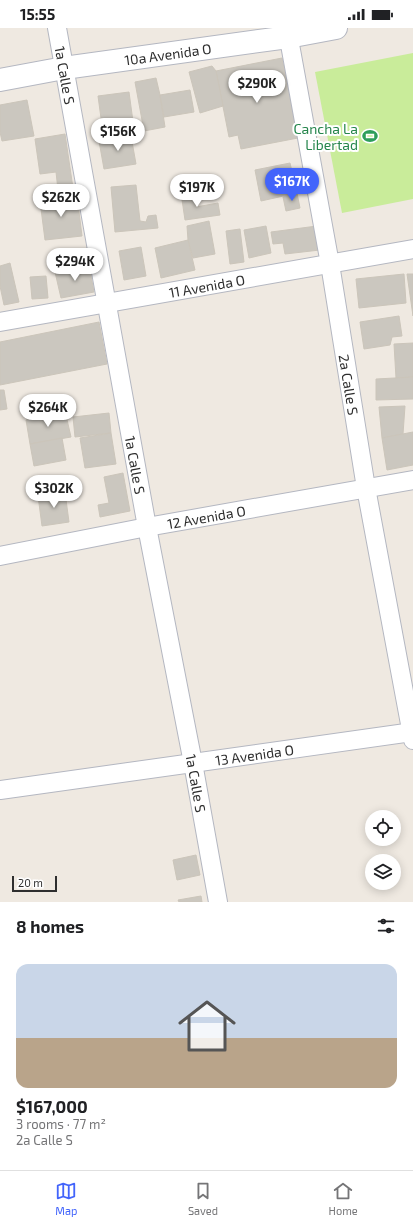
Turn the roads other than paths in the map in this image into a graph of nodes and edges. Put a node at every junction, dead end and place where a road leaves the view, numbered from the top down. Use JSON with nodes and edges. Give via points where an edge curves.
{"nodes":[{"id":1,"x":57,"y":28,"type":"edge"},
{"id":2,"x":336,"y":28,"type":"edge"},
{"id":3,"x":287,"y":33,"type":"edge"},
{"id":4,"x":64,"y":68,"type":"junction"},
{"id":5,"x":0,"y":80,"type":"edge"},
{"id":6,"x":413,"y":250,"type":"edge"},
{"id":7,"x":330,"y":264,"type":"junction"},
{"id":8,"x":106,"y":303,"type":"junction"},
{"id":9,"x":0,"y":322,"type":"edge"},
{"id":10,"x":413,"y":480,"type":"edge"},
{"id":11,"x":366,"y":488,"type":"junction"},
{"id":12,"x":147,"y":527,"type":"junction"},
{"id":13,"x":0,"y":556,"type":"edge"},
{"id":14,"x":413,"y":735,"type":"edge"},
{"id":15,"x":193,"y":763,"type":"junction"},
{"id":16,"x":0,"y":790,"type":"edge"},
{"id":17,"x":218,"y":902,"type":"edge"}],
"edges":[{"from":1,"to":4,"type":"street","name":"1a Calle S"},
{"from":2,"to":3,"type":"street","name":"10a Avenida O"},
{"from":3,"to":4,"type":"street","name":"10a Avenida O"},
{"from":3,"to":7,"type":"street","name":"2a Calle S"},
{"from":4,"to":5,"type":"street","name":"10a Avenida O"},
{"from":4,"to":8,"type":"street","name":"1a Calle S"},
{"from":6,"to":7,"type":"street","name":"11 Avenida O"},
{"from":7,"to":8,"type":"street","name":"11 Avenida O"},
{"from":7,"to":11,"type":"street","name":"2a Calle S"},
{"from":8,"to":9,"type":"street","name":"11 Avenida O"},
{"from":8,"to":12,"type":"street","name":"1a Calle S"},
{"from":10,"to":11,"type":"street","name":"12 Avenida O"},
{"from":11,"to":12,"type":"street","name":"12 Avenida O"},
{"from":11,"to":14,"type":"street","name":"2a Calle S"},
{"from":12,"to":13,"type":"street","name":"12 Avenida O"},
{"from":12,"to":15,"type":"street","name":"1a Calle S"},
{"from":14,"to":15,"type":"street","name":"13 Avenida O"},
{"from":15,"to":16,"type":"street","name":"13 Avenida O"},
{"from":15,"to":17,"type":"street","name":"1a Calle S"}]}
